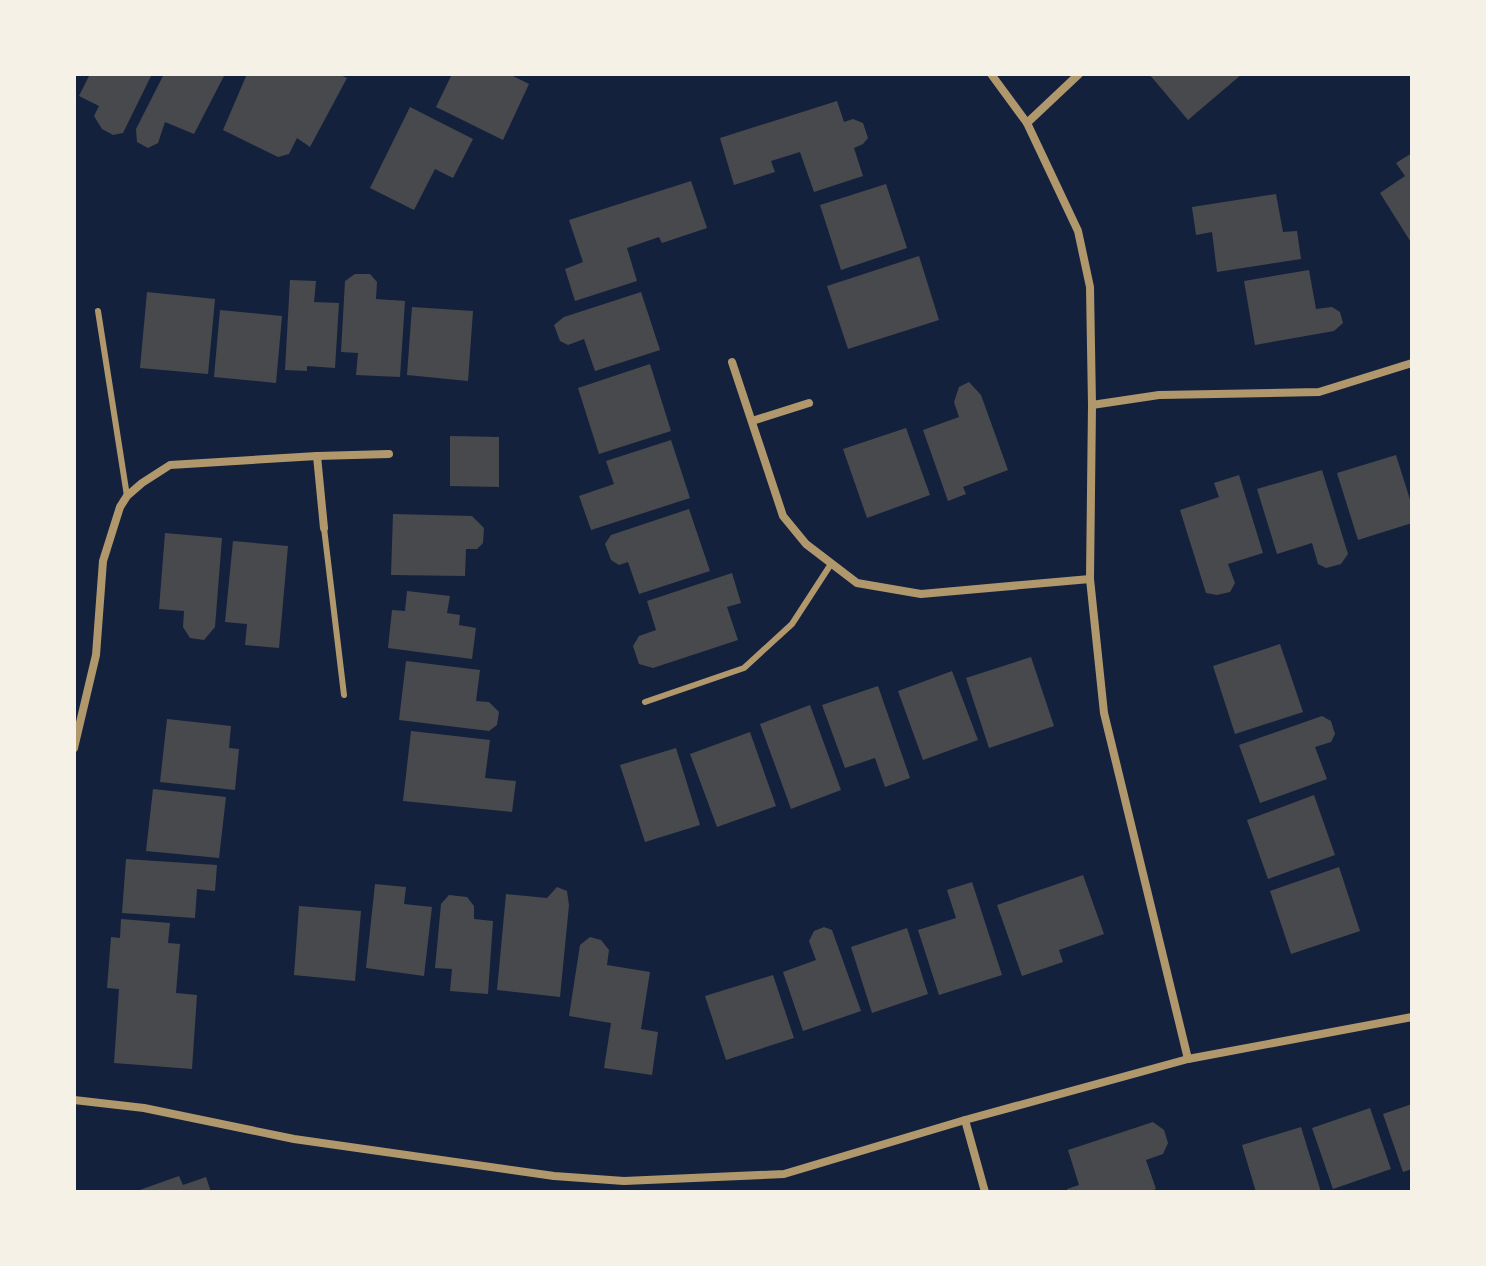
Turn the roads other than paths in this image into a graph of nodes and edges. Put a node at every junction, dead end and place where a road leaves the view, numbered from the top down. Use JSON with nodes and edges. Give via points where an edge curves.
{"nodes":[{"id":1,"x":991,"y":74,"type":"edge"},
{"id":2,"x":1079,"y":74,"type":"edge"},
{"id":3,"x":1027,"y":123,"type":"junction"},
{"id":4,"x":98,"y":311,"type":"dead end"},
{"id":5,"x":732,"y":362,"type":"dead end"},
{"id":6,"x":1412,"y":363,"type":"edge"},
{"id":7,"x":809,"y":403,"type":"dead end"},
{"id":8,"x":1092,"y":405,"type":"junction"},
{"id":9,"x":752,"y":421,"type":"junction"},
{"id":10,"x":389,"y":454,"type":"dead end"},
{"id":11,"x":317,"y":456,"type":"junction"},
{"id":12,"x":127,"y":496,"type":"junction"},
{"id":13,"x":324,"y":528,"type":"joint"},
{"id":14,"x":831,"y":564,"type":"junction"},
{"id":15,"x":1090,"y":579,"type":"junction"},
{"id":16,"x":344,"y":695,"type":"dead end"},
{"id":17,"x":645,"y":702,"type":"dead end"},
{"id":18,"x":76,"y":736,"type":"edge"},
{"id":19,"x":74,"y":748,"type":"edge"},
{"id":20,"x":1412,"y":1017,"type":"edge"},
{"id":21,"x":1188,"y":1059,"type":"junction"},
{"id":22,"x":74,"y":1100,"type":"edge"},
{"id":23,"x":965,"y":1120,"type":"junction"},
{"id":24,"x":624,"y":1181,"type":"junction"},
{"id":25,"x":622,"y":1192,"type":"edge"},
{"id":26,"x":985,"y":1192,"type":"edge"}],
"edges":[{"from":1,"to":3,"type":"street"},
{"from":2,"to":3,"type":"street"},
{"from":3,"to":8,"type":"street","via":[[1078,231],[1090,287]]},
{"from":4,"to":12,"type":"lane"},
{"from":5,"to":9,"type":"street"},
{"from":6,"to":8,"type":"street","via":[[1319,392],[1159,395]]},
{"from":7,"to":9,"type":"street"},
{"from":8,"to":15,"type":"street"},
{"from":9,"to":14,"type":"street","via":[[783,516]]},
{"from":10,"to":11,"type":"street"},
{"from":11,"to":12,"type":"street","via":[[170,465]]},
{"from":11,"to":13,"type":"street"},
{"from":12,"to":18,"type":"street","via":[[103,561],[96,655]]},
{"from":13,"to":16,"type":"lane"},
{"from":14,"to":15,"type":"street","via":[[857,583],[921,594]]},
{"from":14,"to":17,"type":"lane","via":[[792,624],[744,668]]},
{"from":15,"to":21,"type":"street","via":[[1104,713]]},
{"from":18,"to":19,"type":"street"},
{"from":20,"to":21,"type":"street"},
{"from":21,"to":23,"type":"street"},
{"from":22,"to":24,"type":"street","via":[[144,1108],[294,1139]]},
{"from":23,"to":24,"type":"street","via":[[784,1174]]},
{"from":23,"to":26,"type":"street"},
{"from":24,"to":25,"type":"street"}]}
